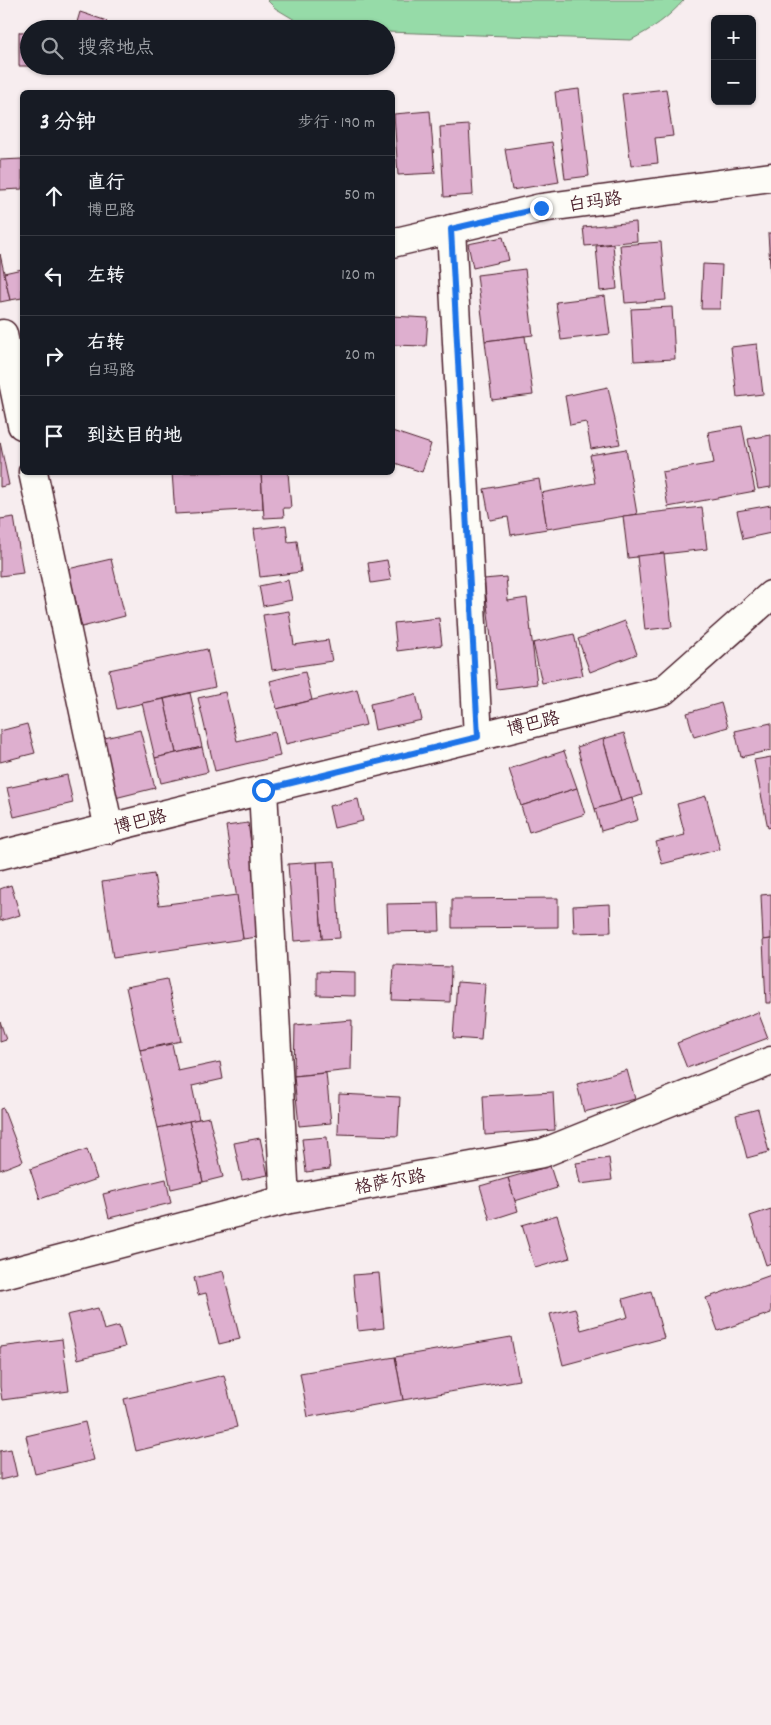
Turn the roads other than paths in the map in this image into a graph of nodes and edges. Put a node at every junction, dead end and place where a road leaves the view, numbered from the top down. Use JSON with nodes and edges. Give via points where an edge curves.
{"nodes":[{"id":1,"x":771,"y":177,"type":"edge"},
{"id":2,"x":451,"y":229,"type":"junction"},
{"id":3,"x":395,"y":242,"type":"edge"},
{"id":4,"x":9,"y":332,"type":"edge"},
{"id":5,"x":20,"y":410,"type":"edge"},
{"id":6,"x":34,"y":475,"type":"edge"},
{"id":7,"x":771,"y":595,"type":"edge"},
{"id":8,"x":478,"y":737,"type":"junction"},
{"id":9,"x":263,"y":790,"type":"junction"},
{"id":10,"x":109,"y":829,"type":"junction"},
{"id":11,"x":0,"y":856,"type":"edge"},
{"id":12,"x":771,"y":1061,"type":"edge"},
{"id":13,"x":285,"y":1200,"type":"junction"},
{"id":14,"x":0,"y":1275,"type":"edge"}],
"edges":[{"from":1,"to":2,"type":"street","name":"白玛路","via":[[541,208]]},
{"from":2,"to":3,"type":"street","name":"白玛路"},
{"from":2,"to":8,"type":"street"},
{"from":4,"to":5,"type":"street"},
{"from":6,"to":10,"type":"street"},
{"from":7,"to":8,"type":"street","name":"博巴路","via":[[663,691]]},
{"from":8,"to":9,"type":"street","name":"博巴路"},
{"from":9,"to":10,"type":"street","name":"博巴路"},
{"from":9,"to":13,"type":"street"},
{"from":10,"to":11,"type":"street","name":"博巴路"},
{"from":12,"to":13,"type":"street","name":"格萨尔路","via":[[543,1153]]},
{"from":13,"to":14,"type":"street","name":"格萨尔路"}]}
